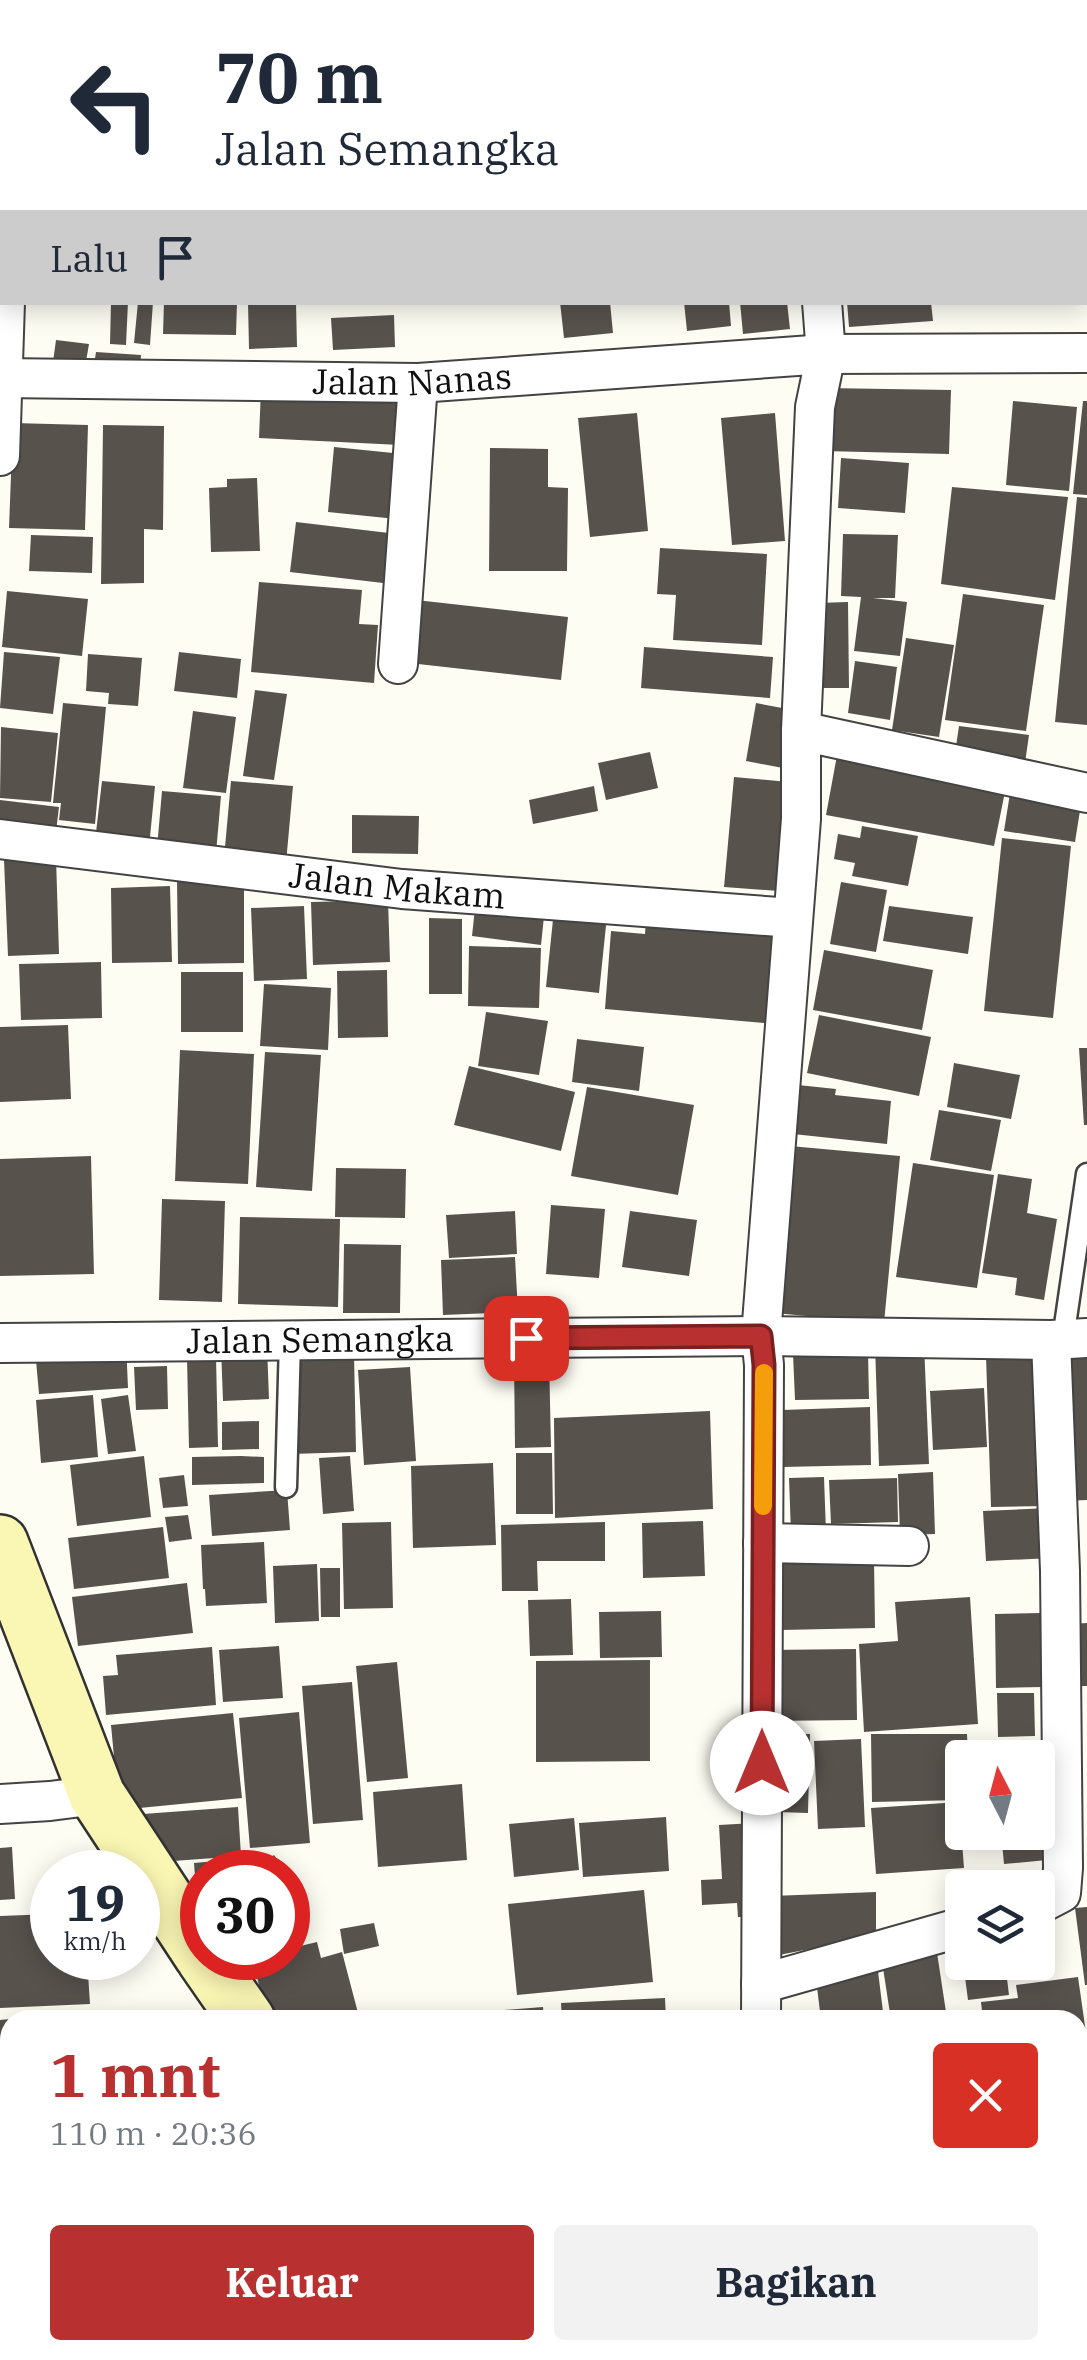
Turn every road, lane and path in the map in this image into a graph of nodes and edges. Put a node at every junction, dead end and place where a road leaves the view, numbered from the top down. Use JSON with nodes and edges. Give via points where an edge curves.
{"nodes":[{"id":1,"x":5,"y":305,"type":"edge"},
{"id":2,"x":822,"y":305,"type":"edge"},
{"id":3,"x":1083,"y":350,"type":"edge"},
{"id":4,"x":826,"y":354,"type":"junction"},
{"id":5,"x":1,"y":378,"type":"edge"},
{"id":6,"x":418,"y":383,"type":"junction"},
{"id":7,"x":0,"y":456,"type":"edge"},
{"id":8,"x":398,"y":664,"type":"dead end"},
{"id":9,"x":802,"y":731,"type":"junction"},
{"id":10,"x":1087,"y":793,"type":"edge"},
{"id":11,"x":0,"y":839,"type":"edge"},
{"id":12,"x":794,"y":918,"type":"junction"},
{"id":13,"x":1087,"y":1174,"type":"edge"},
{"id":14,"x":761,"y":1336,"type":"junction"},
{"id":15,"x":1067,"y":1339,"type":"edge"},
{"id":16,"x":290,"y":1340,"type":"junction"},
{"id":17,"x":0,"y":1342,"type":"edge"},
{"id":18,"x":286,"y":1488,"type":"dead end"},
{"id":19,"x":763,"y":1542,"type":"junction"},
{"id":20,"x":0,"y":1543,"type":"edge"},
{"id":21,"x":909,"y":1546,"type":"dead end"},
{"id":22,"x":1074,"y":1592,"type":"edge"},
{"id":23,"x":97,"y":1795,"type":"junction"},
{"id":24,"x":0,"y":1804,"type":"edge"},
{"id":25,"x":1055,"y":1896,"type":"edge"},
{"id":26,"x":180,"y":1921,"type":"edge"},
{"id":27,"x":945,"y":1932,"type":"edge"},
{"id":28,"x":220,"y":1980,"type":"edge"},
{"id":29,"x":761,"y":2002,"type":"edge"},
{"id":30,"x":240,"y":2010,"type":"edge"}],
"edges":[{"from":1,"to":5,"type":"street"},
{"from":2,"to":4,"type":"street"},
{"from":3,"to":4,"type":"street","name":"Jalan Nanas"},
{"from":4,"to":6,"type":"street","name":"Jalan Nanas"},
{"from":4,"to":9,"type":"street","via":[[815,407]]},
{"from":5,"to":6,"type":"street","name":"Jalan Nanas"},
{"from":5,"to":7,"type":"street"},
{"from":6,"to":8,"type":"street"},
{"from":9,"to":10,"type":"street"},
{"from":9,"to":12,"type":"street"},
{"from":11,"to":12,"type":"street","name":"Jalan Makam","via":[[402,889]]},
{"from":12,"to":14,"type":"street"},
{"from":13,"to":15,"type":"lane"},
{"from":14,"to":15,"type":"street","name":"Jalan Semangka"},
{"from":14,"to":16,"type":"street","name":"Jalan Semangka"},
{"from":14,"to":19,"type":"street"},
{"from":15,"to":22,"type":"street"},
{"from":16,"to":17,"type":"street","name":"Jalan Semangka"},
{"from":16,"to":18,"type":"lane"},
{"from":19,"to":21,"type":"street"},
{"from":19,"to":29,"type":"street"},
{"from":20,"to":23,"type":"street"},
{"from":22,"to":25,"type":"street","via":[[1063,1868]]},
{"from":23,"to":24,"type":"street"},
{"from":23,"to":26,"type":"street"},
{"from":27,"to":29,"type":"street"},
{"from":28,"to":30,"type":"street"}]}
